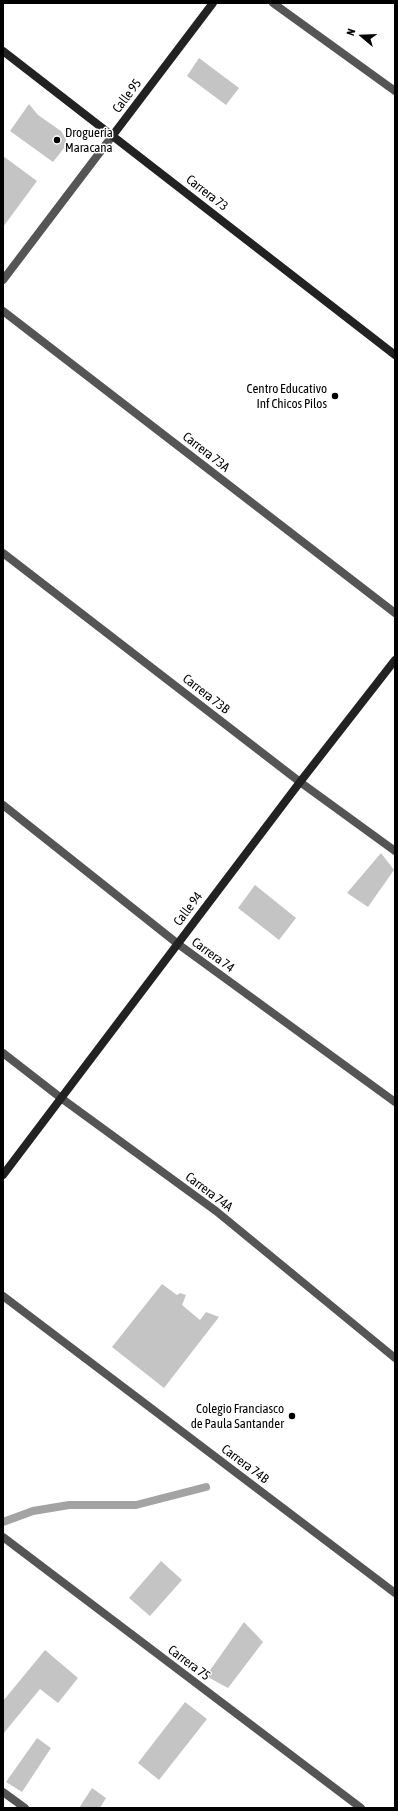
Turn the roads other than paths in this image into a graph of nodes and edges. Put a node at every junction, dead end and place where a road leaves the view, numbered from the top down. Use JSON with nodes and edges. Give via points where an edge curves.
{"nodes":[{"id":1,"x":213,"y":3,"type":"edge"},
{"id":2,"x":273,"y":3,"type":"edge"},
{"id":3,"x":3,"y":51,"type":"edge"},
{"id":4,"x":395,"y":91,"type":"edge"},
{"id":5,"x":113,"y":135,"type":"junction"},
{"id":6,"x":3,"y":280,"type":"edge"},
{"id":7,"x":3,"y":311,"type":"edge"},
{"id":8,"x":395,"y":355,"type":"edge"},
{"id":9,"x":3,"y":553,"type":"edge"},
{"id":10,"x":395,"y":613,"type":"edge"},
{"id":11,"x":395,"y":660,"type":"edge"},
{"id":12,"x":300,"y":782,"type":"junction"},
{"id":13,"x":3,"y":805,"type":"edge"},
{"id":14,"x":395,"y":851,"type":"edge"},
{"id":15,"x":178,"y":944,"type":"junction"},
{"id":16,"x":3,"y":1053,"type":"edge"},
{"id":17,"x":62,"y":1098,"type":"junction"},
{"id":18,"x":395,"y":1102,"type":"edge"},
{"id":19,"x":3,"y":1174,"type":"edge"},
{"id":20,"x":3,"y":1296,"type":"edge"},
{"id":21,"x":395,"y":1358,"type":"edge"},
{"id":22,"x":3,"y":1537,"type":"edge"},
{"id":23,"x":395,"y":1592,"type":"edge"},
{"id":24,"x":3,"y":1792,"type":"edge"},
{"id":25,"x":25,"y":1808,"type":"edge"},
{"id":26,"x":361,"y":1808,"type":"edge"}],
"edges":[{"from":1,"to":5,"type":"street","name":"Calle 95"},
{"from":2,"to":4,"type":"street"},
{"from":3,"to":5,"type":"street","name":"Carrera 73"},
{"from":5,"to":6,"type":"street","name":"Calle 95"},
{"from":5,"to":8,"type":"street","name":"Carrera 73"},
{"from":7,"to":10,"type":"street","name":"Carrera 73A"},
{"from":9,"to":12,"type":"street","name":"Carrera 73B"},
{"from":11,"to":12,"type":"street","name":"Calle 94"},
{"from":12,"to":14,"type":"street","name":"Carrera 73B"},
{"from":12,"to":15,"type":"street","name":"Calle 94"},
{"from":13,"to":15,"type":"street","name":"Carrera 74"},
{"from":15,"to":17,"type":"street","name":"Calle 94"},
{"from":15,"to":18,"type":"street","name":"Carrera 74"},
{"from":16,"to":17,"type":"street","name":"Carrera 74A"},
{"from":17,"to":19,"type":"street","name":"Calle 94"},
{"from":17,"to":21,"type":"street","name":"Carrera 74A","via":[[216,1211]]},
{"from":20,"to":23,"type":"street","name":"Carrera 74B"},
{"from":22,"to":26,"type":"street","name":"Carrera 75"},
{"from":24,"to":25,"type":"street"}]}
